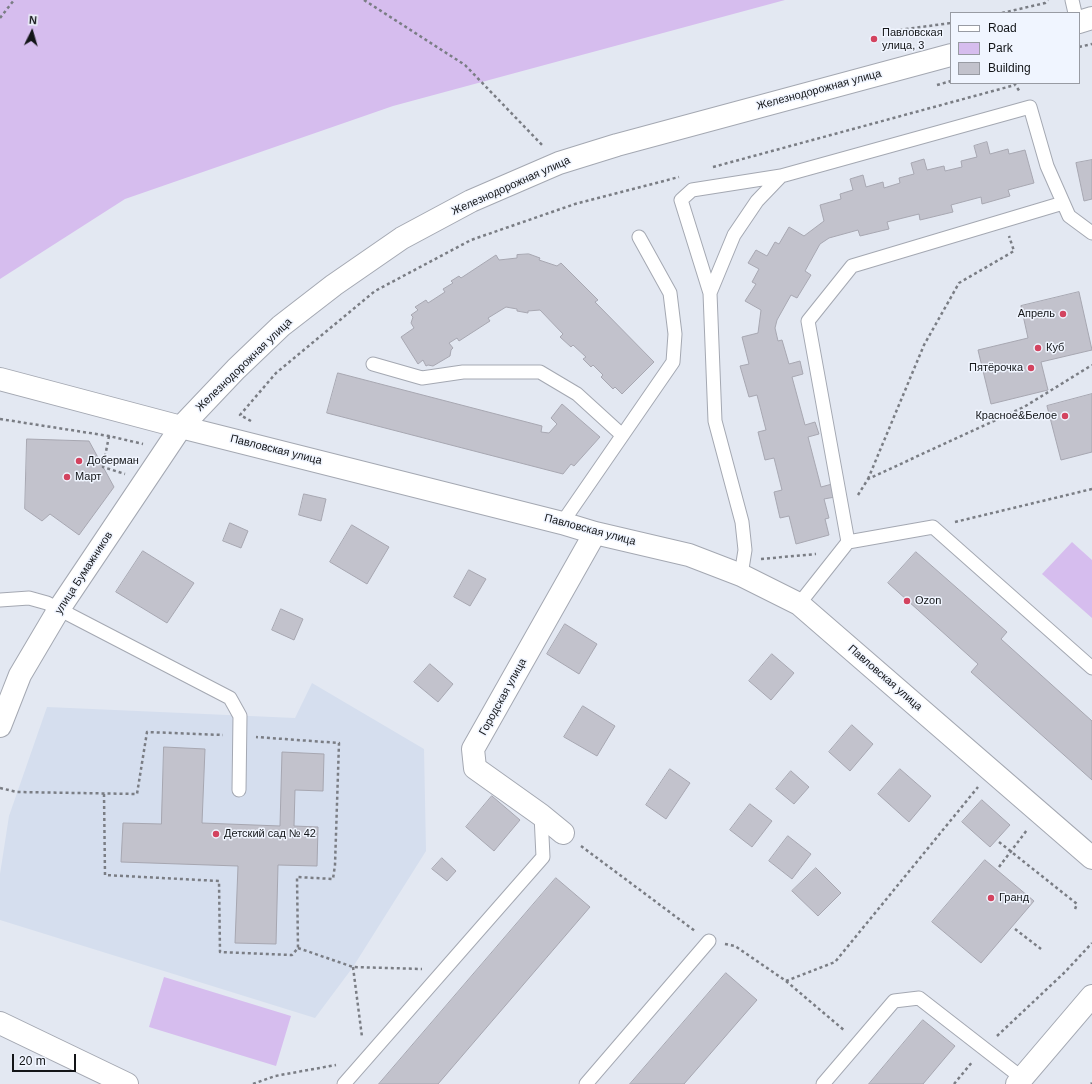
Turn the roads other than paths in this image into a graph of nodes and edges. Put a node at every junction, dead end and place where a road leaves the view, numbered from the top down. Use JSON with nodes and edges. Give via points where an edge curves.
{"nodes":[{"id":1,"x":1072,"y":0,"type":"edge"},
{"id":2,"x":1075,"y":12,"type":"edge"},
{"id":3,"x":1092,"y":18,"type":"edge"},
{"id":4,"x":1080,"y":22,"type":"edge"},
{"id":5,"x":950,"y":55,"type":"edge"},
{"id":6,"x":781,"y":176,"type":"junction"},
{"id":7,"x":1063,"y":203,"type":"junction"},
{"id":8,"x":1092,"y":233,"type":"edge"},
{"id":9,"x":639,"y":237,"type":"dead end"},
{"id":10,"x":710,"y":293,"type":"junction"},
{"id":11,"x":373,"y":364,"type":"dead end"},
{"id":12,"x":0,"y":379,"type":"edge"},
{"id":13,"x":181,"y":427,"type":"junction"},
{"id":14,"x":622,"y":435,"type":"junction"},
{"id":15,"x":562,"y":523,"type":"junction"},
{"id":16,"x":595,"y":533,"type":"junction"},
{"id":17,"x":848,"y":542,"type":"junction"},
{"id":18,"x":741,"y":575,"type":"junction"},
{"id":19,"x":0,"y":600,"type":"edge"},
{"id":20,"x":799,"y":604,"type":"junction"},
{"id":21,"x":59,"y":609,"type":"junction"},
{"id":22,"x":1092,"y":668,"type":"edge"},
{"id":23,"x":0,"y":726,"type":"edge"},
{"id":24,"x":239,"y":790,"type":"dead end"},
{"id":25,"x":541,"y":815,"type":"junction"},
{"id":26,"x":563,"y":833,"type":"road end"},
{"id":27,"x":1092,"y":858,"type":"edge"},
{"id":28,"x":709,"y":941,"type":"road end"},
{"id":29,"x":1092,"y":996,"type":"edge"},
{"id":30,"x":0,"y":1023,"type":"edge"},
{"id":31,"x":1019,"y":1081,"type":"edge"},
{"id":32,"x":127,"y":1084,"type":"edge"},
{"id":33,"x":344,"y":1084,"type":"edge"},
{"id":34,"x":586,"y":1084,"type":"edge"},
{"id":35,"x":823,"y":1084,"type":"edge"}],
"edges":[{"from":1,"to":2,"type":"lane"},
{"from":3,"to":4,"type":"street"},
{"from":5,"to":13,"type":"street","name":"Железнодорожная улица","via":[[617,145],[559,163],[471,201],[409,234],[346,276],[282,326],[236,369]]},
{"from":6,"to":7,"type":"lane","via":[[1030,107],[1047,166]]},
{"from":6,"to":10,"type":"lane","via":[[757,201],[734,235]]},
{"from":6,"to":10,"type":"lane","via":[[692,190],[681,200]]},
{"from":7,"to":8,"type":"lane","via":[[1069,216]]},
{"from":7,"to":17,"type":"lane","via":[[852,266],[808,321]]},
{"from":9,"to":14,"type":"lane","via":[[670,293],[675,334],[673,362]]},
{"from":10,"to":18,"type":"lane","via":[[715,421],[742,522],[745,550]]},
{"from":11,"to":14,"type":"lane","via":[[422,378],[463,372],[540,372],[577,394]]},
{"from":12,"to":13,"type":"street","name":"Павловская улица"},
{"from":13,"to":15,"type":"street","name":"Павловская улица"},
{"from":13,"to":21,"type":"street","name":"улица Бумажников"},
{"from":14,"to":15,"type":"lane"},
{"from":15,"to":16,"type":"street","name":"Павловская улица"},
{"from":16,"to":18,"type":"street","name":"Павловская улица","via":[[689,555]]},
{"from":16,"to":25,"type":"street","name":"Городская улица","via":[[473,749],[475,768]]},
{"from":17,"to":20,"type":"lane"},
{"from":17,"to":22,"type":"lane","via":[[933,528]]},
{"from":18,"to":20,"type":"street","name":"Павловская улица"},
{"from":19,"to":21,"type":"lane","via":[[29,598]]},
{"from":20,"to":27,"type":"street","name":"Павловская улица"},
{"from":21,"to":23,"type":"street","name":"улица Бумажников","via":[[20,675]]},
{"from":21,"to":24,"type":"lane","via":[[230,698],[240,716]]},
{"from":25,"to":26,"type":"street","name":"Городская улица"},
{"from":25,"to":33,"type":"lane","via":[[543,857]]},
{"from":28,"to":34,"type":"lane"},
{"from":29,"to":31,"type":"street"},
{"from":30,"to":32,"type":"street"},
{"from":31,"to":35,"type":"lane","via":[[919,998],[894,1001]]}]}
